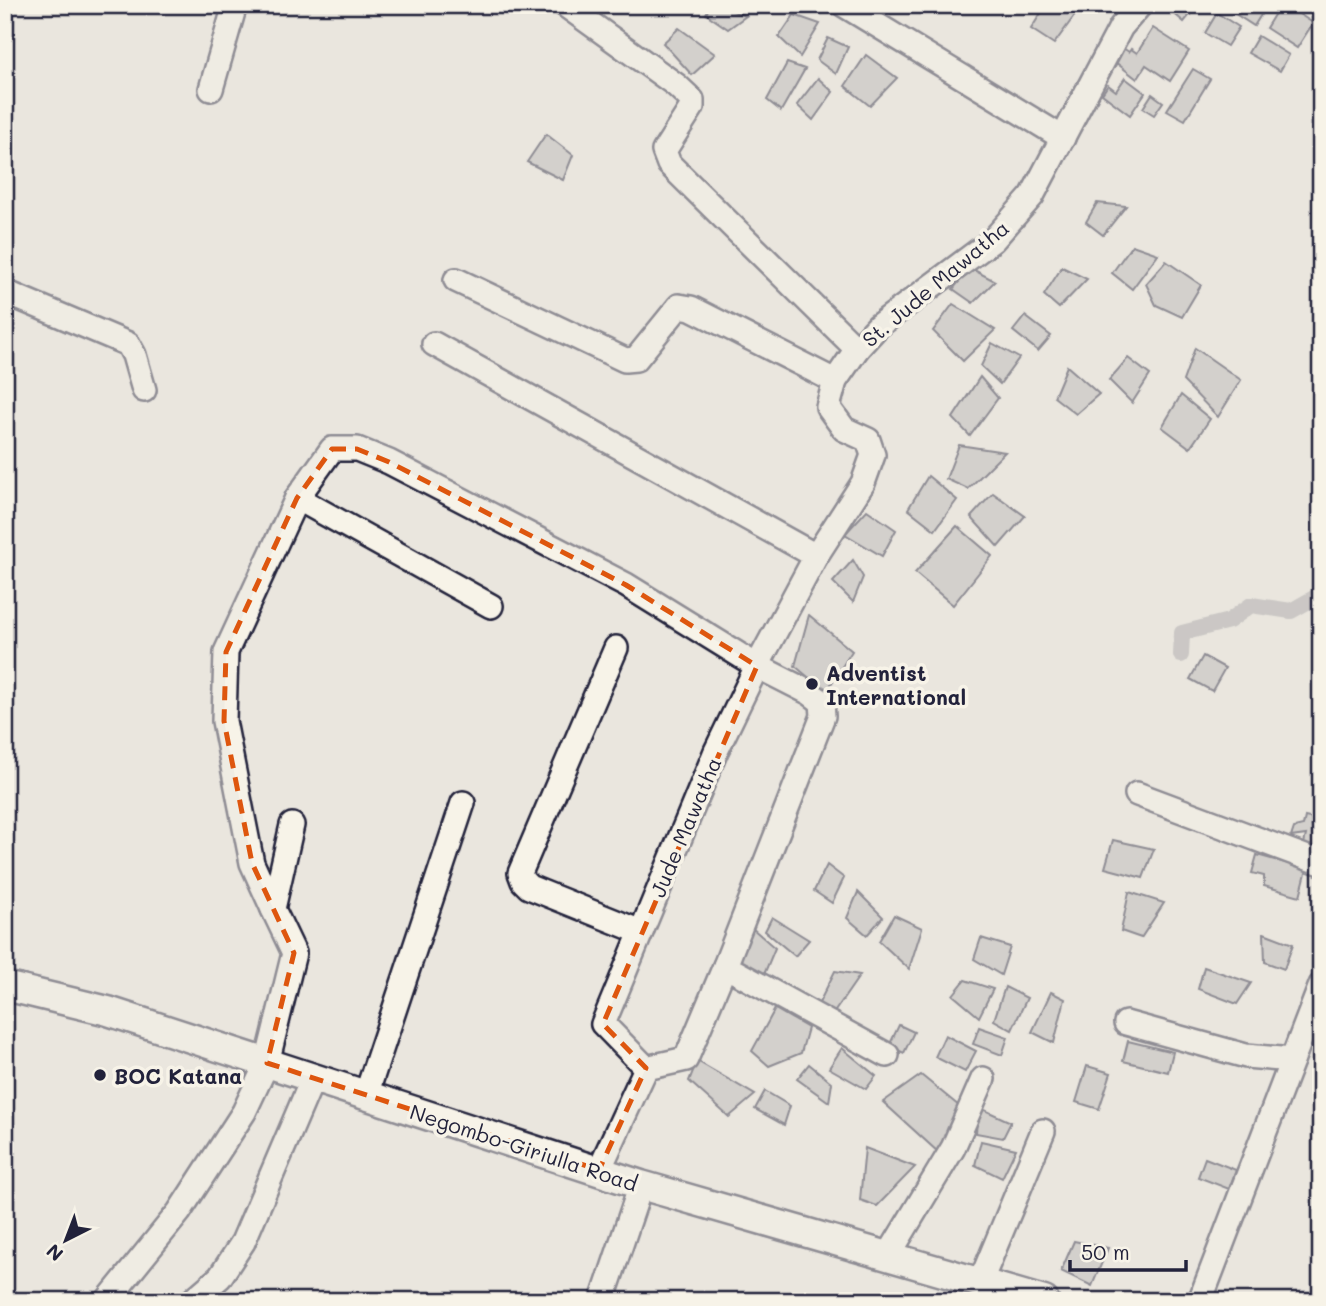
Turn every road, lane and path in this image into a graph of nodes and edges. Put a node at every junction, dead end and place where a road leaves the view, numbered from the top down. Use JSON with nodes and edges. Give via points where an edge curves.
{"nodes":[{"id":1,"x":235,"y":5,"type":"edge"},
{"id":2,"x":565,"y":5,"type":"edge"},
{"id":3,"x":844,"y":5,"type":"edge"},
{"id":4,"x":1140,"y":5,"type":"edge"},
{"id":5,"x":211,"y":89,"type":"dead end"},
{"id":6,"x":1063,"y":138,"type":"junction"},
{"id":7,"x":456,"y":280,"type":"dead end"},
{"id":8,"x":5,"y":292,"type":"edge"},
{"id":9,"x":434,"y":345,"type":"dead end"},
{"id":10,"x":857,"y":349,"type":"junction"},
{"id":11,"x":835,"y":381,"type":"junction"},
{"id":12,"x":144,"y":390,"type":"dead end"},
{"id":13,"x":297,"y":498,"type":"junction"},
{"id":14,"x":816,"y":555,"type":"junction"},
{"id":15,"x":491,"y":607,"type":"dead end"},
{"id":16,"x":616,"y":648,"type":"dead end"},
{"id":17,"x":757,"y":666,"type":"junction"},
{"id":18,"x":1137,"y":794,"type":"dead end"},
{"id":19,"x":463,"y":803,"type":"dead end"},
{"id":20,"x":292,"y":825,"type":"dead end"},
{"id":21,"x":1321,"y":863,"type":"edge"},
{"id":22,"x":273,"y":909,"type":"junction"},
{"id":23,"x":641,"y":932,"type":"junction"},
{"id":24,"x":725,"y":966,"type":"junction"},
{"id":25,"x":1321,"y":985,"type":"edge"},
{"id":26,"x":5,"y":986,"type":"edge"},
{"id":27,"x":1126,"y":1023,"type":"dead end"},
{"id":28,"x":887,"y":1055,"type":"dead end"},
{"id":29,"x":1292,"y":1060,"type":"junction"},
{"id":30,"x":267,"y":1063,"type":"junction"},
{"id":31,"x":646,"y":1068,"type":"junction"},
{"id":32,"x":313,"y":1078,"type":"junction"},
{"id":33,"x":983,"y":1079,"type":"dead end"},
{"id":34,"x":366,"y":1095,"type":"junction"},
{"id":35,"x":1042,"y":1131,"type":"dead end"},
{"id":36,"x":599,"y":1170,"type":"junction"},
{"id":37,"x":641,"y":1185,"type":"junction"},
{"id":38,"x":888,"y":1256,"type":"junction"},
{"id":39,"x":981,"y":1283,"type":"junction"},
{"id":40,"x":107,"y":1301,"type":"edge"},
{"id":41,"x":192,"y":1301,"type":"edge"},
{"id":42,"x":602,"y":1301,"type":"edge"},
{"id":43,"x":1044,"y":1301,"type":"edge"},
{"id":44,"x":1199,"y":1301,"type":"edge"}],
"edges":[{"from":1,"to":5,"type":"street"},
{"from":2,"to":10,"type":"street","via":[[692,100],[664,151],[669,163]]},
{"from":3,"to":6,"type":"street"},
{"from":4,"to":6,"type":"street","name":"St. Jude Mawatha","via":[[1121,27]]},
{"from":6,"to":10,"type":"street","name":"St. Jude Mawatha","via":[[1032,196],[993,240],[878,326]]},
{"from":7,"to":11,"type":"street","via":[[625,360],[636,359],[679,306],[691,307]]},
{"from":8,"to":12,"type":"street","via":[[128,344]]},
{"from":9,"to":14,"type":"street"},
{"from":10,"to":11,"type":"street","name":"St. Jude Mawatha"},
{"from":11,"to":14,"type":"street","name":"Jude Mawatha","via":[[828,407],[844,429],[868,440],[873,455],[863,483]]},
{"from":13,"to":15,"type":"street"},
{"from":13,"to":17,"type":"street","via":[[332,449],[357,449],[626,585]]},
{"from":13,"to":22,"type":"street","via":[[226,652],[224,721],[252,863]]},
{"from":14,"to":17,"type":"street","name":"Jude Mawatha"},
{"from":16,"to":23,"type":"street","via":[[520,873],[529,887]]},
{"from":17,"to":23,"type":"street","name":"Jude Mawatha","via":[[716,751]]},
{"from":17,"to":24,"type":"street","via":[[810,692],[822,702],[823,716]]},
{"from":18,"to":21,"type":"street"},
{"from":19,"to":34,"type":"street"},
{"from":20,"to":22,"type":"street"},
{"from":22,"to":30,"type":"street","via":[[294,953]]},
{"from":23,"to":31,"type":"street","name":"Jude Mawatha","via":[[603,1024]]},
{"from":24,"to":28,"type":"street"},
{"from":24,"to":31,"type":"street","via":[[686,1059]]},
{"from":25,"to":29,"type":"street"},
{"from":26,"to":30,"type":"main road","name":"Negombo-Giriulla Road","via":[[107,1011]]},
{"from":27,"to":29,"type":"street","via":[[1246,1056]]},
{"from":29,"to":44,"type":"street"},
{"from":30,"to":32,"type":"main road","name":"Negombo-Giriulla Road"},
{"from":30,"to":40,"type":"street","via":[[244,1112],[179,1212]]},
{"from":31,"to":36,"type":"street"},
{"from":32,"to":34,"type":"main road","name":"Negombo-Giriulla Road"},
{"from":32,"to":41,"type":"street","via":[[243,1242],[220,1277]]},
{"from":33,"to":38,"type":"street","via":[[953,1148]]},
{"from":34,"to":36,"type":"main road","name":"Negombo-Giriulla Road"},
{"from":35,"to":39,"type":"street"},
{"from":36,"to":37,"type":"main road","name":"Negombo-Giriulla Road"},
{"from":37,"to":38,"type":"main road","name":"Negombo-Giriulla Road"},
{"from":37,"to":42,"type":"street"},
{"from":38,"to":39,"type":"main road","name":"Negombo-Giriulla Road"},
{"from":39,"to":43,"type":"main road","name":"Negombo-Giriulla Road"}]}
